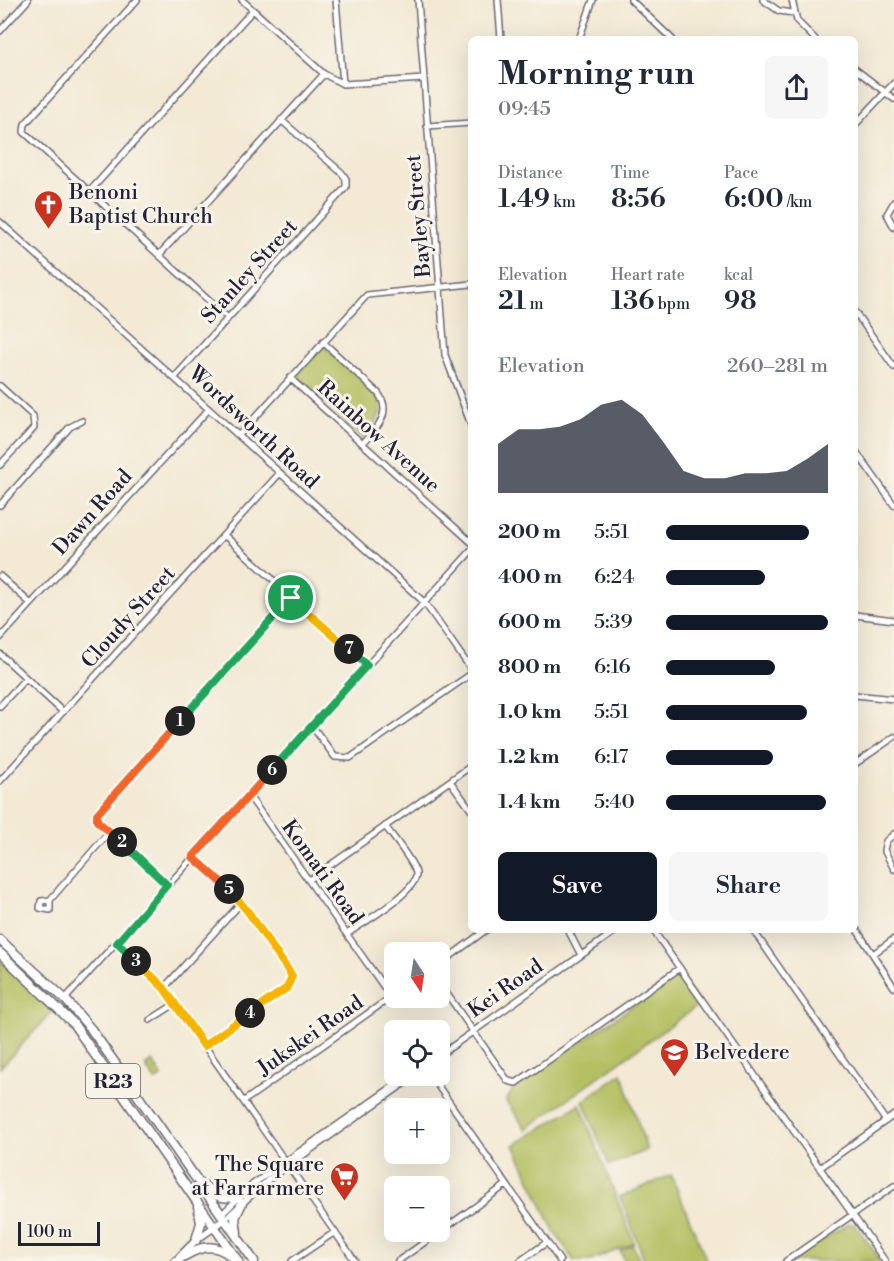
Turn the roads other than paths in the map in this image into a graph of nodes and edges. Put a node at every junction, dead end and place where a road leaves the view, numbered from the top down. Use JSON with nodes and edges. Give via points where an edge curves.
{"nodes":[{"id":1,"x":28,"y":0,"type":"edge"},
{"id":2,"x":137,"y":0,"type":"edge"},
{"id":3,"x":242,"y":0,"type":"edge"},
{"id":4,"x":336,"y":0,"type":"edge"},
{"id":5,"x":418,"y":0,"type":"edge"},
{"id":6,"x":498,"y":0,"type":"edge"},
{"id":7,"x":593,"y":0,"type":"edge"},
{"id":8,"x":631,"y":0,"type":"edge"},
{"id":9,"x":763,"y":0,"type":"edge"},
{"id":10,"x":792,"y":0,"type":"edge"},
{"id":11,"x":253,"y":10,"type":"junction"},
{"id":12,"x":794,"y":13,"type":"junction"},
{"id":13,"x":0,"y":31,"type":"edge"},
{"id":14,"x":501,"y":36,"type":"edge"},
{"id":15,"x":580,"y":36,"type":"edge"},
{"id":16,"x":669,"y":36,"type":"edge"},
{"id":17,"x":811,"y":36,"type":"edge"},
{"id":18,"x":858,"y":71,"type":"edge"},
{"id":19,"x":324,"y":74,"type":"junction"},
{"id":20,"x":424,"y":79,"type":"junction"},
{"id":21,"x":894,"y":83,"type":"edge"},
{"id":22,"x":343,"y":84,"type":"junction"},
{"id":23,"x":885,"y":92,"type":"junction"},
{"id":24,"x":894,"y":99,"type":"edge"},
{"id":25,"x":281,"y":120,"type":"junction"},
{"id":26,"x":858,"y":122,"type":"edge"},
{"id":27,"x":468,"y":123,"type":"edge"},
{"id":28,"x":427,"y":126,"type":"junction"},
{"id":29,"x":90,"y":191,"type":"junction"},
{"id":30,"x":894,"y":202,"type":"edge"},
{"id":31,"x":0,"y":222,"type":"edge"},
{"id":32,"x":894,"y":227,"type":"edge"},
{"id":33,"x":159,"y":255,"type":"junction"},
{"id":34,"x":468,"y":284,"type":"edge"},
{"id":35,"x":440,"y":286,"type":"junction"},
{"id":36,"x":858,"y":316,"type":"edge"},
{"id":37,"x":228,"y":318,"type":"junction"},
{"id":38,"x":323,"y":342,"type":"junction"},
{"id":39,"x":894,"y":367,"type":"edge"},
{"id":40,"x":175,"y":377,"type":"junction"},
{"id":41,"x":290,"y":378,"type":"junction"},
{"id":42,"x":2,"y":388,"type":"edge"},
{"id":43,"x":0,"y":395,"type":"edge"},
{"id":44,"x":209,"y":409,"type":"junction"},
{"id":45,"x":468,"y":418,"type":"edge"},
{"id":46,"x":82,"y":421,"type":"dead end"},
{"id":47,"x":239,"y":435,"type":"junction"},
{"id":48,"x":363,"y":443,"type":"junction"},
{"id":49,"x":858,"y":454,"type":"edge"},
{"id":50,"x":0,"y":465,"type":"edge"},
{"id":51,"x":279,"y":474,"type":"junction"},
{"id":52,"x":0,"y":505,"type":"edge"},
{"id":53,"x":894,"y":506,"type":"edge"},
{"id":54,"x":224,"y":535,"type":"junction"},
{"id":55,"x":468,"y":539,"type":"edge"},
{"id":56,"x":468,"y":553,"type":"edge"},
{"id":57,"x":0,"y":576,"type":"edge"},
{"id":58,"x":291,"y":598,"type":"junction"},
{"id":59,"x":424,"y":602,"type":"junction"},
{"id":60,"x":30,"y":603,"type":"junction"},
{"id":61,"x":858,"y":615,"type":"edge"},
{"id":62,"x":894,"y":620,"type":"edge"},
{"id":63,"x":0,"y":638,"type":"edge"},
{"id":64,"x":0,"y":654,"type":"edge"},
{"id":65,"x":367,"y":665,"type":"junction"},
{"id":66,"x":468,"y":665,"type":"edge"},
{"id":67,"x":468,"y":676,"type":"edge"},
{"id":68,"x":26,"y":678,"type":"junction"},
{"id":69,"x":858,"y":695,"type":"edge"},
{"id":70,"x":894,"y":699,"type":"edge"},
{"id":71,"x":0,"y":706,"type":"edge"},
{"id":72,"x":63,"y":712,"type":"junction"},
{"id":73,"x":312,"y":726,"type":"junction"},
{"id":74,"x":894,"y":737,"type":"edge"},
{"id":75,"x":858,"y":762,"type":"edge"},
{"id":76,"x":468,"y":768,"type":"edge"},
{"id":77,"x":0,"y":781,"type":"edge"},
{"id":78,"x":450,"y":781,"type":"junction"},
{"id":79,"x":249,"y":796,"type":"junction"},
{"id":80,"x":468,"y":806,"type":"edge"},
{"id":81,"x":385,"y":826,"type":"junction"},
{"id":82,"x":110,"y":831,"type":"junction"},
{"id":83,"x":894,"y":834,"type":"edge"},
{"id":84,"x":193,"y":857,"type":"junction"},
{"id":85,"x":894,"y":869,"type":"edge"},
{"id":86,"x":309,"y":880,"type":"junction"},
{"id":87,"x":167,"y":885,"type":"junction"},
{"id":88,"x":50,"y":900,"type":"dead end"},
{"id":89,"x":241,"y":903,"type":"junction"},
{"id":90,"x":858,"y":932,"type":"edge"},
{"id":91,"x":482,"y":933,"type":"edge"},
{"id":92,"x":570,"y":933,"type":"edge"},
{"id":93,"x":612,"y":933,"type":"edge"},
{"id":94,"x":655,"y":933,"type":"edge"},
{"id":95,"x":755,"y":933,"type":"edge"},
{"id":96,"x":347,"y":934,"type":"junction"},
{"id":97,"x":894,"y":939,"type":"edge"},
{"id":98,"x":0,"y":940,"type":"edge"},
{"id":99,"x":117,"y":943,"type":"junction"},
{"id":100,"x":0,"y":953,"type":"edge"},
{"id":101,"x":581,"y":954,"type":"junction"},
{"id":102,"x":873,"y":954,"type":"junction"},
{"id":103,"x":450,"y":957,"type":"edge"},
{"id":104,"x":680,"y":968,"type":"junction"},
{"id":105,"x":384,"y":984,"type":"edge"},
{"id":106,"x":894,"y":987,"type":"edge"},
{"id":107,"x":164,"y":988,"type":"junction"},
{"id":108,"x":65,"y":999,"type":"junction"},
{"id":109,"x":450,"y":999,"type":"edge"},
{"id":110,"x":384,"y":1002,"type":"edge"},
{"id":111,"x":175,"y":1004,"type":"junction"},
{"id":112,"x":150,"y":1020,"type":"dead end"},
{"id":113,"x":472,"y":1032,"type":"junction"},
{"id":114,"x":204,"y":1046,"type":"junction"},
{"id":115,"x":450,"y":1047,"type":"edge"},
{"id":116,"x":394,"y":1086,"type":"edge"},
{"id":117,"x":400,"y":1086,"type":"edge"},
{"id":118,"x":438,"y":1086,"type":"edge"},
{"id":119,"x":244,"y":1101,"type":"junction"},
{"id":120,"x":894,"y":1115,"type":"edge"},
{"id":121,"x":886,"y":1121,"type":"junction"},
{"id":122,"x":287,"y":1164,"type":"junction"},
{"id":123,"x":820,"y":1167,"type":"junction"},
{"id":124,"x":189,"y":1171,"type":"junction"},
{"id":125,"x":506,"y":1185,"type":"junction"},
{"id":126,"x":894,"y":1186,"type":"edge"},
{"id":127,"x":241,"y":1199,"type":"junction"},
{"id":128,"x":197,"y":1201,"type":"junction"},
{"id":129,"x":853,"y":1216,"type":"junction"},
{"id":130,"x":223,"y":1218,"type":"junction"},
{"id":131,"x":214,"y":1225,"type":"junction"},
{"id":132,"x":335,"y":1232,"type":"junction"},
{"id":133,"x":240,"y":1239,"type":"junction"},
{"id":134,"x":196,"y":1240,"type":"junction"},
{"id":135,"x":546,"y":1243,"type":"junction"},
{"id":136,"x":788,"y":1260,"type":"edge"},
{"id":137,"x":175,"y":1261,"type":"edge"},
{"id":138,"x":237,"y":1261,"type":"edge"},
{"id":139,"x":254,"y":1261,"type":"edge"},
{"id":140,"x":292,"y":1261,"type":"edge"},
{"id":141,"x":356,"y":1261,"type":"edge"},
{"id":142,"x":398,"y":1261,"type":"edge"},
{"id":143,"x":520,"y":1261,"type":"edge"},
{"id":144,"x":560,"y":1261,"type":"edge"},
{"id":145,"x":885,"y":1261,"type":"edge"}],
"edges":[{"from":1,"to":13,"type":"street"},
{"from":2,"to":29,"type":"street","via":[[25,124],[27,137]]},
{"from":3,"to":11,"type":"street"},
{"from":4,"to":22,"type":"street"},
{"from":5,"to":20,"type":"street","name":"Bayley Street"},
{"from":6,"to":14,"type":"street"},
{"from":7,"to":15,"type":"street"},
{"from":8,"to":16,"type":"street"},
{"from":9,"to":12,"type":"street","via":[[779,11]]},
{"from":10,"to":12,"type":"street"},
{"from":11,"to":19,"type":"street"},
{"from":11,"to":29,"type":"street"},
{"from":12,"to":17,"type":"street"},
{"from":18,"to":23,"type":"street"},
{"from":19,"to":22,"type":"street"},
{"from":19,"to":25,"type":"street"},
{"from":20,"to":22,"type":"street"},
{"from":20,"to":28,"type":"street","name":"Bayley Street"},
{"from":21,"to":23,"type":"street"},
{"from":23,"to":24,"type":"street"},
{"from":23,"to":26,"type":"street"},
{"from":25,"to":33,"type":"street"},
{"from":25,"to":37,"type":"street","name":"Stanley Street","via":[[342,173],[346,187]]},
{"from":27,"to":28,"type":"street"},
{"from":28,"to":35,"type":"street","name":"Bayley Street"},
{"from":29,"to":33,"type":"street"},
{"from":30,"to":32,"type":"street","via":[[887,214]]},
{"from":31,"to":40,"type":"street","name":"Wordsworth Road"},
{"from":33,"to":37,"type":"street"},
{"from":34,"to":35,"type":"street"},
{"from":35,"to":38,"type":"street","via":[[369,293]]},
{"from":35,"to":45,"type":"street","name":"Bayley Street","via":[[446,363]]},
{"from":36,"to":39,"type":"street"},
{"from":37,"to":40,"type":"street","name":"Stanley Street"},
{"from":38,"to":41,"type":"street"},
{"from":38,"to":48,"type":"street","via":[[383,402],[383,420]]},
{"from":40,"to":44,"type":"street","name":"Wordsworth Road"},
{"from":41,"to":47,"type":"street"},
{"from":41,"to":48,"type":"street","name":"Rainbow Avenue"},
{"from":42,"to":43,"type":"street"},
{"from":42,"to":50,"type":"street","via":[[35,422],[34,428]]},
{"from":44,"to":47,"type":"street","name":"Wordsworth Road"},
{"from":44,"to":60,"type":"street","name":"Dawn Road"},
{"from":46,"to":52,"type":"street","via":[[70,427]]},
{"from":47,"to":51,"type":"street","name":"Wordsworth Road"},
{"from":48,"to":55,"type":"street","name":"Rainbow Avenue"},
{"from":49,"to":53,"type":"street"},
{"from":51,"to":54,"type":"street","name":"Cloudy Street"},
{"from":51,"to":59,"type":"street","name":"Wordsworth Road"},
{"from":54,"to":58,"type":"street"},
{"from":54,"to":72,"type":"street","name":"Cloudy Street"},
{"from":56,"to":59,"type":"street"},
{"from":57,"to":60,"type":"street"},
{"from":58,"to":65,"type":"street"},
{"from":58,"to":82,"type":"street","via":[[101,808],[95,819]]},
{"from":59,"to":65,"type":"street"},
{"from":59,"to":66,"type":"street","name":"Wordsworth Road"},
{"from":60,"to":63,"type":"street","name":"Dawn Road"},
{"from":61,"to":62,"type":"street"},
{"from":64,"to":68,"type":"street"},
{"from":65,"to":73,"type":"street"},
{"from":67,"to":73,"type":"street","via":[[346,759],[334,757]]},
{"from":68,"to":71,"type":"street"},
{"from":68,"to":72,"type":"street"},
{"from":69,"to":70,"type":"street"},
{"from":72,"to":77,"type":"street","name":"Cloudy Street"},
{"from":73,"to":79,"type":"street"},
{"from":74,"to":75,"type":"street"},
{"from":76,"to":78,"type":"street"},
{"from":78,"to":80,"type":"street"},
{"from":78,"to":81,"type":"street"},
{"from":79,"to":84,"type":"street"},
{"from":79,"to":86,"type":"street","name":"Komati Road"},
{"from":81,"to":86,"type":"street"},
{"from":81,"to":96,"type":"street","via":[[415,870],[415,880],[408,891]]},
{"from":82,"to":87,"type":"street"},
{"from":82,"to":88,"type":"street"},
{"from":83,"to":85,"type":"street","via":[[884,845]]},
{"from":84,"to":87,"type":"street"},
{"from":84,"to":89,"type":"street"},
{"from":86,"to":96,"type":"street","name":"Komati Road"},
{"from":87,"to":99,"type":"street"},
{"from":89,"to":107,"type":"street"},
{"from":89,"to":114,"type":"street","via":[[290,971],[292,981]]},
{"from":90,"to":102,"type":"street"},
{"from":91,"to":103,"type":"street"},
{"from":92,"to":101,"type":"street"},
{"from":93,"to":101,"type":"street","name":"Kei Road"},
{"from":94,"to":104,"type":"street"},
{"from":95,"to":121,"type":"street"},
{"from":96,"to":105,"type":"street","name":"Komati Road"},
{"from":97,"to":102,"type":"street"},
{"from":98,"to":108,"type":"main road","number":"R23"},
{"from":99,"to":107,"type":"street"},
{"from":99,"to":108,"type":"street"},
{"from":100,"to":128,"type":"main road","number":"R23","via":[[73,1023]]},
{"from":101,"to":113,"type":"street","name":"Kei Road"},
{"from":102,"to":106,"type":"street"},
{"from":104,"to":113,"type":"street","via":[[516,1083],[508,1081]]},
{"from":104,"to":123,"type":"street"},
{"from":107,"to":111,"type":"street"},
{"from":108,"to":124,"type":"main road","number":"R23","via":[[91,1029]]},
{"from":109,"to":113,"type":"street"},
{"from":110,"to":119,"type":"street","name":"Jukskei Road"},
{"from":111,"to":112,"type":"street"},
{"from":111,"to":114,"type":"street"},
{"from":113,"to":115,"type":"street","name":"Kei Road"},
{"from":114,"to":119,"type":"street"},
{"from":116,"to":122,"type":"street"},
{"from":117,"to":122,"type":"street"},
{"from":118,"to":125,"type":"street"},
{"from":119,"to":122,"type":"street"},
{"from":120,"to":121,"type":"street"},
{"from":121,"to":123,"type":"street"},
{"from":122,"to":127,"type":"street"},
{"from":122,"to":132,"type":"street"},
{"from":123,"to":129,"type":"street"},
{"from":124,"to":127,"type":"main road","via":[[215,1196]]},
{"from":124,"to":130,"type":"main road","number":"R23"},
{"from":125,"to":135,"type":"street"},
{"from":125,"to":142,"type":"street"},
{"from":126,"to":129,"type":"street"},
{"from":127,"to":130,"type":"street"},
{"from":127,"to":133,"type":"main road","via":[[234,1223]]},
{"from":128,"to":131,"type":"main road","number":"R23"},
{"from":128,"to":134,"type":"main road","via":[[201,1223]]},
{"from":129,"to":136,"type":"street"},
{"from":129,"to":145,"type":"street"},
{"from":130,"to":131,"type":"street"},
{"from":130,"to":133,"type":"main road","number":"R23"},
{"from":131,"to":134,"type":"street"},
{"from":131,"to":138,"type":"main road","number":"R23"},
{"from":132,"to":140,"type":"street"},
{"from":132,"to":141,"type":"street"},
{"from":133,"to":139,"type":"main road","number":"R23"},
{"from":134,"to":137,"type":"street"},
{"from":135,"to":143,"type":"street"},
{"from":135,"to":144,"type":"street"},
{"from":137,"to":138,"type":"main road","via":[[195,1249],[211,1246]]}]}
